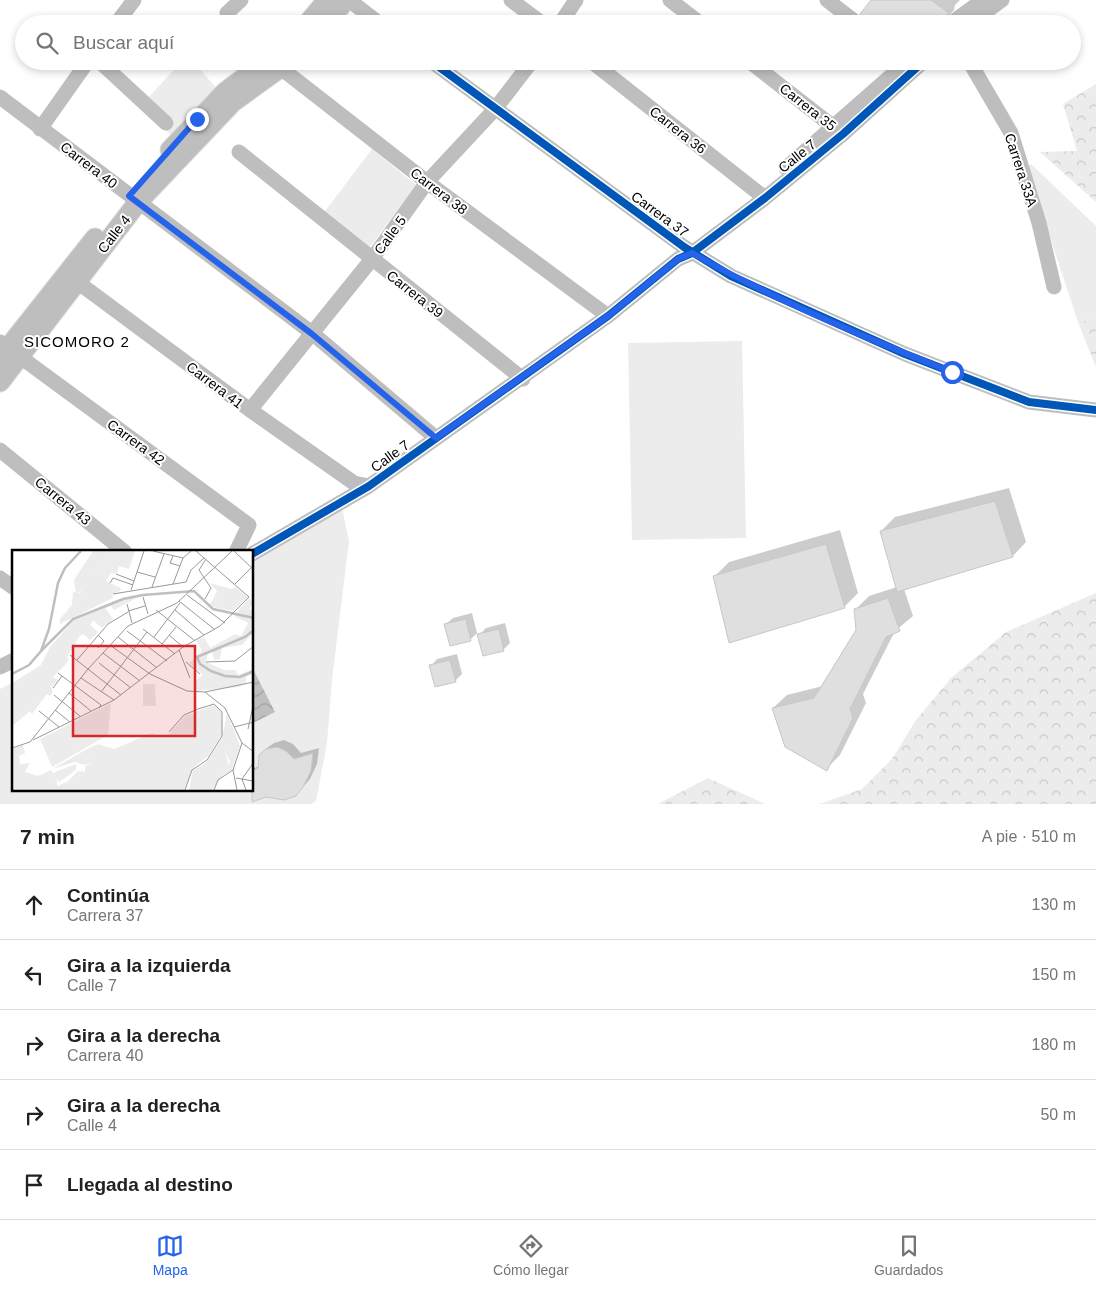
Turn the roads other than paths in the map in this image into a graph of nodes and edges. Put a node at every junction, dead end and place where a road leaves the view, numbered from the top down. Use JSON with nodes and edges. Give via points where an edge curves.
{"nodes":[{"id":1,"x":134,"y":0,"type":"edge"},
{"id":2,"x":241,"y":0,"type":"edge"},
{"id":3,"x":327,"y":0,"type":"edge"},
{"id":4,"x":347,"y":0,"type":"edge"},
{"id":5,"x":511,"y":0,"type":"edge"},
{"id":6,"x":576,"y":0,"type":"edge"},
{"id":7,"x":670,"y":0,"type":"edge"},
{"id":8,"x":827,"y":0,"type":"edge"},
{"id":9,"x":991,"y":1,"type":"edge"},
{"id":10,"x":228,"y":13,"type":"dead end"},
{"id":11,"x":123,"y":15,"type":"edge"},
{"id":12,"x":314,"y":15,"type":"edge"},
{"id":13,"x":334,"y":15,"type":"edge"},
{"id":14,"x":368,"y":15,"type":"edge"},
{"id":15,"x":531,"y":15,"type":"edge"},
{"id":16,"x":566,"y":15,"type":"edge"},
{"id":17,"x":689,"y":15,"type":"edge"},
{"id":18,"x":846,"y":15,"type":"edge"},
{"id":19,"x":966,"y":15,"type":"edge"},
{"id":20,"x":978,"y":15,"type":"edge"},
{"id":21,"x":82,"y":70,"type":"edge"},
{"id":22,"x":109,"y":70,"type":"edge"},
{"id":23,"x":269,"y":70,"type":"edge"},
{"id":24,"x":286,"y":70,"type":"edge"},
{"id":25,"x":443,"y":70,"type":"edge"},
{"id":26,"x":525,"y":70,"type":"edge"},
{"id":27,"x":602,"y":70,"type":"edge"},
{"id":28,"x":760,"y":70,"type":"edge"},
{"id":29,"x":905,"y":70,"type":"edge"},
{"id":30,"x":974,"y":70,"type":"edge"},
{"id":31,"x":0,"y":97,"type":"edge"},
{"id":32,"x":495,"y":109,"type":"junction"},
{"id":33,"x":166,"y":123,"type":"dead end"},
{"id":34,"x":40,"y":129,"type":"junction"},
{"id":35,"x":838,"y":131,"type":"junction"},
{"id":36,"x":239,"y":152,"type":"dead end"},
{"id":37,"x":427,"y":182,"type":"junction"},
{"id":38,"x":761,"y":195,"type":"junction"},
{"id":39,"x":134,"y":199,"type":"junction"},
{"id":40,"x":685,"y":253,"type":"junction"},
{"id":41,"x":372,"y":259,"type":"junction"},
{"id":42,"x":72,"y":278,"type":"junction"},
{"id":43,"x":1054,"y":287,"type":"dead end"},
{"id":44,"x":608,"y":316,"type":"junction"},
{"id":45,"x":312,"y":334,"type":"junction"},
{"id":46,"x":7,"y":351,"type":"edge"},
{"id":47,"x":523,"y":379,"type":"junction"},
{"id":48,"x":0,"y":382,"type":"edge"},
{"id":49,"x":250,"y":410,"type":"junction"},
{"id":50,"x":1096,"y":410,"type":"edge"},
{"id":51,"x":436,"y":438,"type":"junction"},
{"id":52,"x":0,"y":450,"type":"edge"},
{"id":53,"x":369,"y":486,"type":"junction"},
{"id":54,"x":123,"y":550,"type":"edge"},
{"id":55,"x":237,"y":550,"type":"edge"},
{"id":56,"x":254,"y":553,"type":"edge"},
{"id":57,"x":0,"y":578,"type":"edge"},
{"id":58,"x":12,"y":587,"type":"edge"},
{"id":59,"x":12,"y":661,"type":"edge"},
{"id":60,"x":0,"y":667,"type":"edge"}],
"edges":[{"from":1,"to":11,"type":"street"},
{"from":2,"to":10,"type":"street"},
{"from":3,"to":12,"type":"main road"},
{"from":4,"to":13,"type":"main road"},
{"from":4,"to":14,"type":"street"},
{"from":5,"to":15,"type":"street"},
{"from":6,"to":16,"type":"street"},
{"from":7,"to":17,"type":"street"},
{"from":8,"to":18,"type":"street"},
{"from":9,"to":19,"type":"street"},
{"from":9,"to":20,"type":"street"},
{"from":21,"to":34,"type":"street"},
{"from":22,"to":33,"type":"street"},
{"from":23,"to":39,"type":"main road","name":"Calle 4"},
{"from":24,"to":37,"type":"street","name":"Carrera 38"},
{"from":25,"to":32,"type":"street","name":"Carrera 37"},
{"from":26,"to":32,"type":"street","name":"Calle 5"},
{"from":27,"to":38,"type":"street","name":"Carrera 36"},
{"from":28,"to":35,"type":"street","name":"Carrera 35"},
{"from":29,"to":35,"type":"street","name":"Calle 7"},
{"from":30,"to":43,"type":"street","name":"Carrera 33A","via":[[1011,134],[1039,223]]},
{"from":31,"to":34,"type":"street","name":"Carrera 40"},
{"from":32,"to":37,"type":"street","name":"Calle 5"},
{"from":32,"to":40,"type":"street","name":"Carrera 37"},
{"from":34,"to":39,"type":"street","name":"Carrera 40"},
{"from":35,"to":38,"type":"street","name":"Calle 7"},
{"from":36,"to":41,"type":"street","name":"Carrera 39"},
{"from":37,"to":41,"type":"street","name":"Calle 5"},
{"from":37,"to":44,"type":"street","name":"Carrera 38"},
{"from":38,"to":40,"type":"street","name":"Calle 7"},
{"from":39,"to":42,"type":"main road","name":"Calle 4"},
{"from":39,"to":45,"type":"street","name":"Carrera 40"},
{"from":40,"to":44,"type":"street","name":"Calle 7"},
{"from":40,"to":50,"type":"street","name":"Carrera 37","via":[[905,354],[1029,402]]},
{"from":41,"to":45,"type":"street","name":"Calle 5"},
{"from":41,"to":47,"type":"street","name":"Carrera 39"},
{"from":42,"to":46,"type":"main road","name":"Calle 4"},
{"from":42,"to":49,"type":"street","name":"Carrera 41"},
{"from":44,"to":47,"type":"street","name":"Calle 7"},
{"from":45,"to":49,"type":"street","name":"Calle 5"},
{"from":45,"to":51,"type":"street","name":"Carrera 40"},
{"from":46,"to":48,"type":"main road","name":"Calle 4"},
{"from":46,"to":55,"type":"street","name":"Carrera 42","via":[[249,525]]},
{"from":47,"to":51,"type":"street","name":"Calle 7"},
{"from":49,"to":53,"type":"street","name":"Carrera 41","via":[[354,483]]},
{"from":51,"to":53,"type":"street","name":"Calle 7"},
{"from":52,"to":54,"type":"street","name":"Carrera 43"},
{"from":53,"to":56,"type":"street","name":"Calle 7"},
{"from":57,"to":58,"type":"street"},
{"from":59,"to":60,"type":"street"}]}
